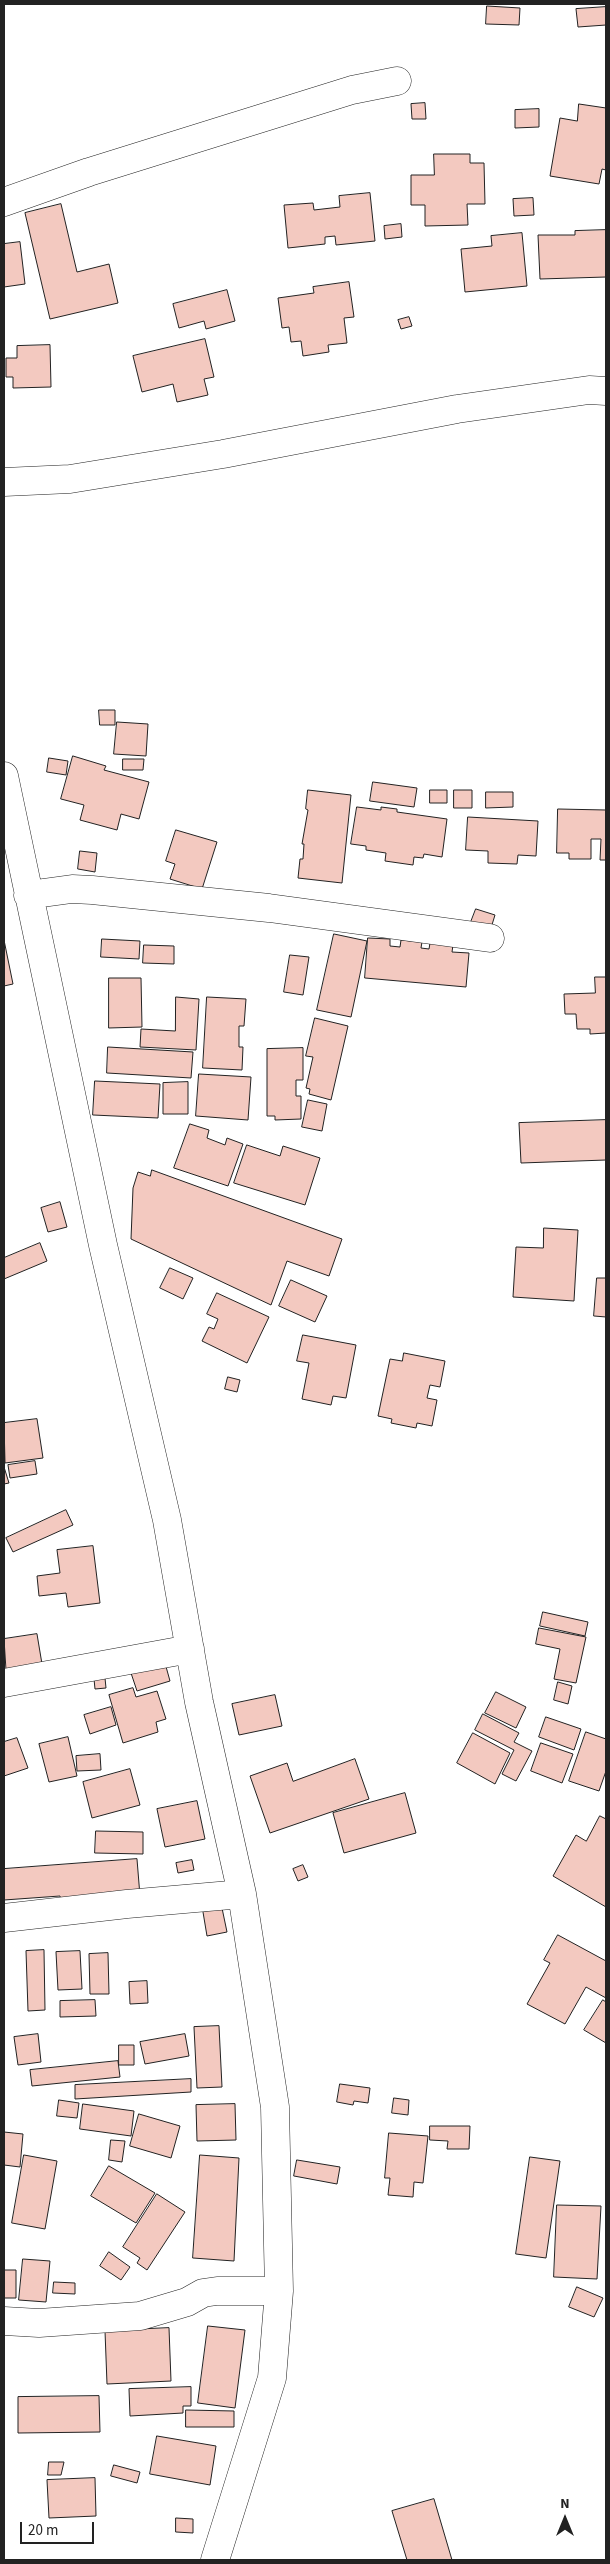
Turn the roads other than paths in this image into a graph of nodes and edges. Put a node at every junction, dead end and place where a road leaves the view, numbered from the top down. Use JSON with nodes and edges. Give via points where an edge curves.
{"nodes":[{"id":1,"x":397,"y":81,"type":"dead end"},
{"id":2,"x":4,"y":202,"type":"edge"},
{"id":3,"x":606,"y":391,"type":"edge"},
{"id":4,"x":4,"y":482,"type":"edge"},
{"id":5,"x":4,"y":776,"type":"edge"},
{"id":6,"x":28,"y":895,"type":"junction"},
{"id":7,"x":490,"y":938,"type":"dead end"},
{"id":8,"x":190,"y":1649,"type":"junction"},
{"id":9,"x":4,"y":1683,"type":"edge"},
{"id":10,"x":242,"y":1894,"type":"junction"},
{"id":11,"x":4,"y":1918,"type":"edge"},
{"id":12,"x":279,"y":2291,"type":"junction"},
{"id":13,"x":4,"y":2321,"type":"edge"},
{"id":14,"x":215,"y":2560,"type":"edge"}],
"edges":[{"from":1,"to":2,"type":"street","via":[[352,90],[89,172]]},
{"from":3,"to":4,"type":"street","via":[[588,390],[456,409],[223,454],[70,479]]},
{"from":5,"to":6,"type":"street"},
{"from":6,"to":7,"type":"street","via":[[72,889],[92,890],[269,908]]},
{"from":6,"to":8,"type":"street","via":[[103,1245],[167,1520]]},
{"from":8,"to":9,"type":"street"},
{"from":8,"to":10,"type":"street"},
{"from":10,"to":11,"type":"street"},
{"from":10,"to":12,"type":"street","via":[[275,2107]]},
{"from":12,"to":13,"type":"street","via":[[202,2293],[187,2302],[140,2316],[39,2323]]},
{"from":12,"to":14,"type":"street","via":[[272,2378]]}]}
